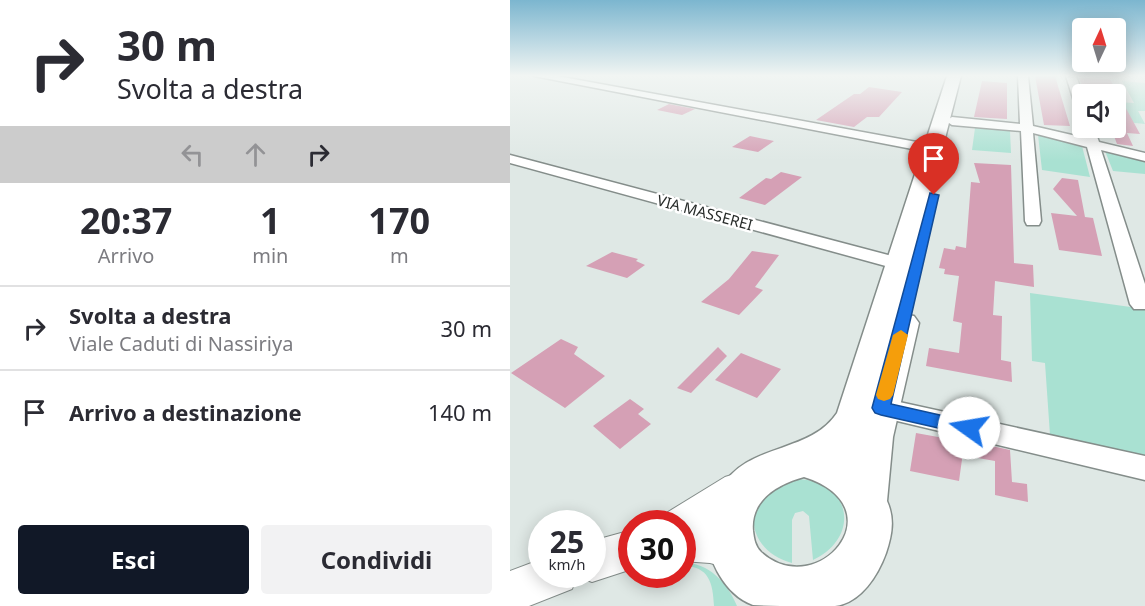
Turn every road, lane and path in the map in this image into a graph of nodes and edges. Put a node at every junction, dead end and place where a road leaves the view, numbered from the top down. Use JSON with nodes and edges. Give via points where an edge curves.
{"nodes":[{"id":1,"x":692,"y":104,"type":"edge"},
{"id":2,"x":946,"y":104,"type":"edge"},
{"id":3,"x":956,"y":104,"type":"edge"},
{"id":4,"x":1025,"y":104,"type":"edge"},
{"id":5,"x":952,"y":121,"type":"junction"},
{"id":6,"x":1026,"y":128,"type":"junction"},
{"id":7,"x":1092,"y":138,"type":"edge"},
{"id":8,"x":1094,"y":144,"type":"junction"},
{"id":9,"x":933,"y":149,"type":"junction"},
{"id":10,"x":1145,"y":157,"type":"edge"},
{"id":11,"x":510,"y":159,"type":"edge"},
{"id":12,"x":1033,"y":221,"type":"dead end"},
{"id":13,"x":900,"y":264,"type":"junction"},
{"id":14,"x":1141,"y":304,"type":"dead end"},
{"id":15,"x":881,"y":408,"type":"junction"},
{"id":16,"x":789,"y":461,"type":"junction"},
{"id":17,"x":1145,"y":468,"type":"edge"},
{"id":18,"x":746,"y":484,"type":"junction"},
{"id":19,"x":866,"y":499,"type":"junction"},
{"id":20,"x":696,"y":516,"type":"edge"},
{"id":21,"x":696,"y":543,"type":"edge"},
{"id":22,"x":746,"y":576,"type":"edge"},
{"id":23,"x":528,"y":585,"type":"edge"},
{"id":24,"x":510,"y":592,"type":"edge"},
{"id":25,"x":818,"y":596,"type":"edge"}],
"edges":[{"from":1,"to":9,"type":"street"},
{"from":2,"to":9,"type":"main road"},
{"from":3,"to":5,"type":"main road"},
{"from":4,"to":6,"type":"street"},
{"from":5,"to":6,"type":"street"},
{"from":5,"to":15,"type":"main road"},
{"from":6,"to":8,"type":"street"},
{"from":6,"to":12,"type":"street"},
{"from":7,"to":8,"type":"street"},
{"from":8,"to":10,"type":"street"},
{"from":8,"to":14,"type":"street"},
{"from":9,"to":13,"type":"main road"},
{"from":11,"to":13,"type":"street","name":"VIA MASSEREI"},
{"from":13,"to":16,"type":"main road","via":[[855,417],[838,443],[825,451]]},
{"from":15,"to":17,"type":"street"},
{"from":15,"to":19,"type":"main road","via":[[873,437]]},
{"from":16,"to":18,"type":"main road","via":[[766,469]]},
{"from":16,"to":19,"type":"main road","via":[[820,462],[834,467],[853,480]]},
{"from":18,"to":20,"type":"street"},
{"from":18,"to":22,"type":"main road","via":[[729,521]]},
{"from":19,"to":25,"type":"main road","via":[[870,512],[868,542],[862,556]]},
{"from":21,"to":22,"type":"street","via":[[710,544]]},
{"from":22,"to":25,"type":"main road","via":[[770,587]]},
{"from":23,"to":24,"type":"street"}]}
